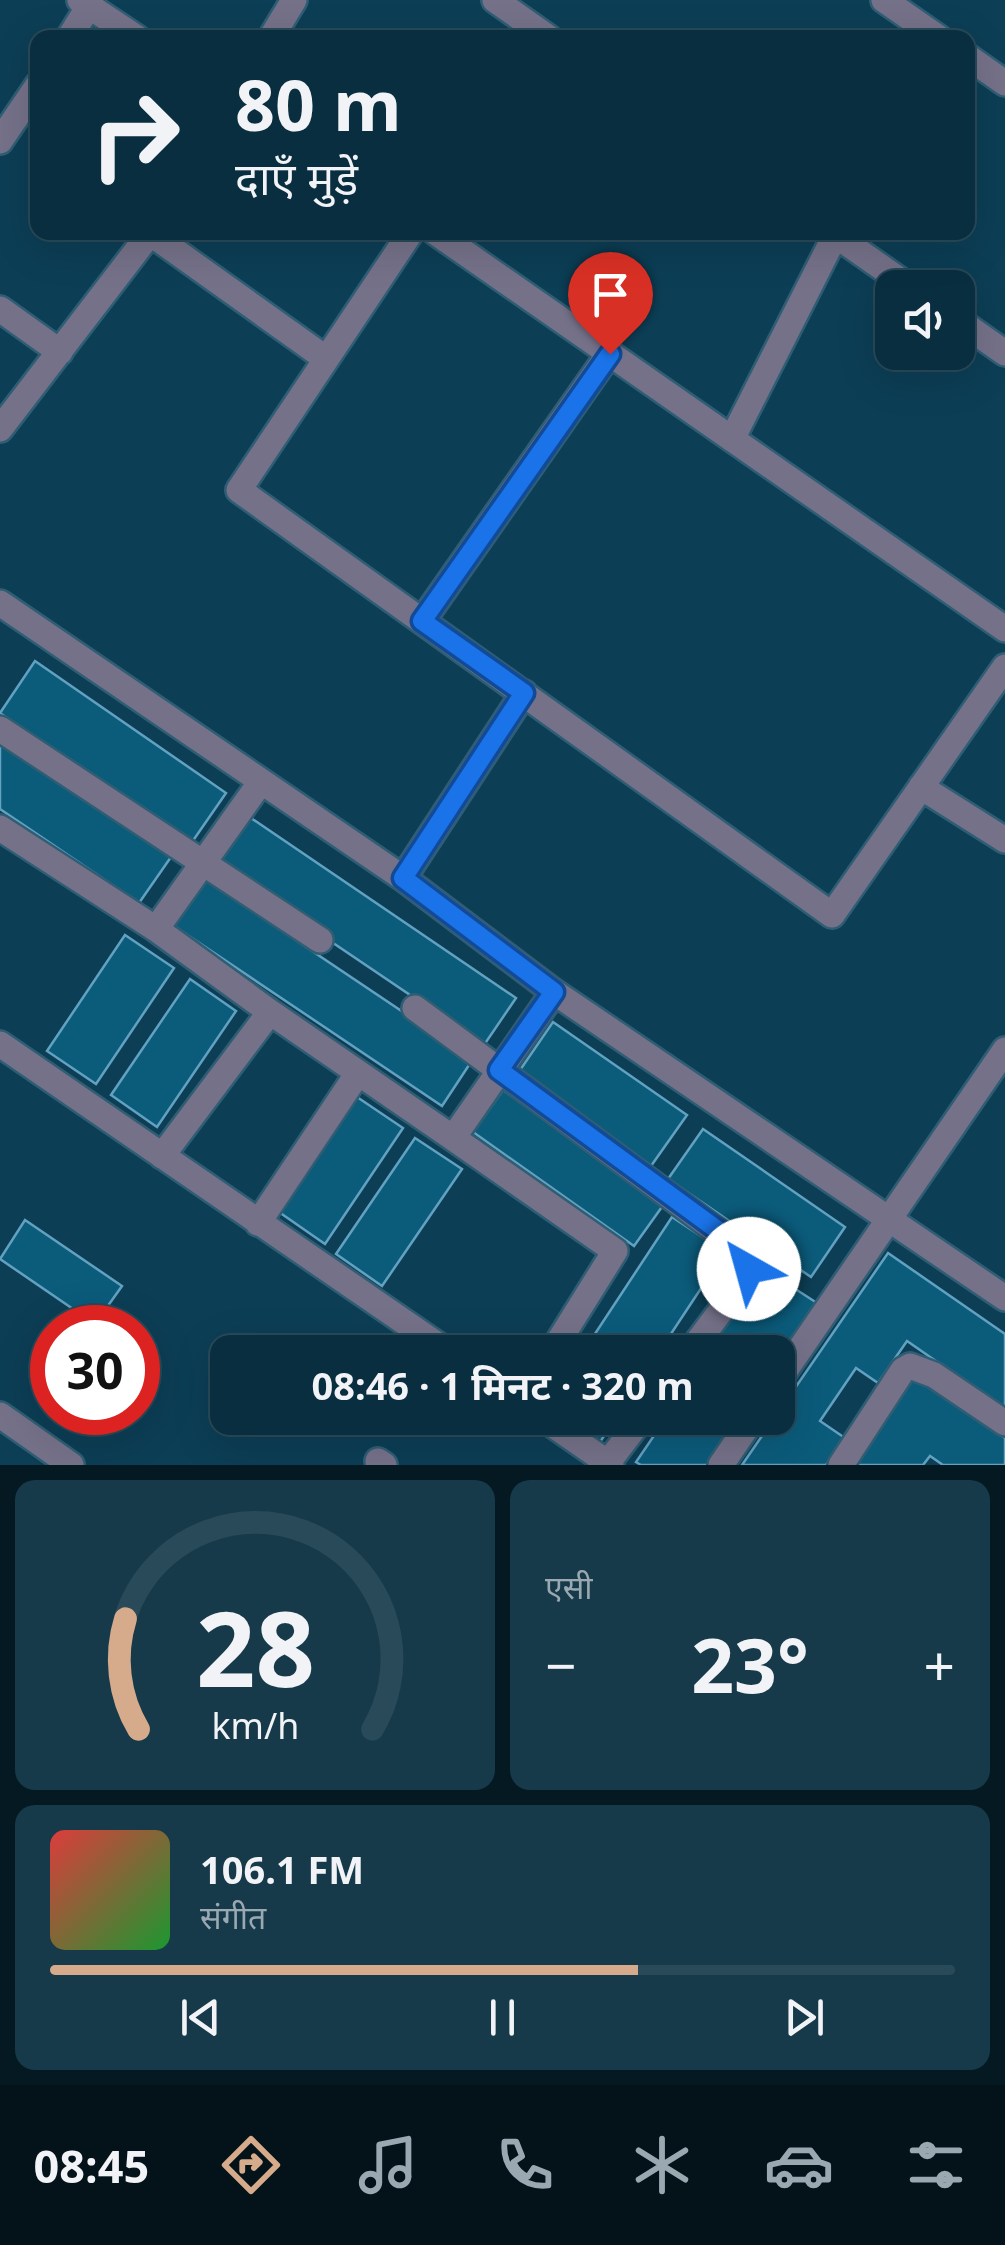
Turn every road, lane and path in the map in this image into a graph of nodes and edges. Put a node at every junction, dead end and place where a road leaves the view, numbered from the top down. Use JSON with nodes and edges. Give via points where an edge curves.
{"nodes":[{"id":1,"x":294,"y":0,"type":"edge"},
{"id":2,"x":495,"y":0,"type":"edge"},
{"id":3,"x":884,"y":0,"type":"edge"},
{"id":4,"x":85,"y":3,"type":"edge"},
{"id":5,"x":72,"y":30,"type":"edge"},
{"id":6,"x":126,"y":30,"type":"edge"},
{"id":7,"x":276,"y":30,"type":"edge"},
{"id":8,"x":538,"y":30,"type":"edge"},
{"id":9,"x":927,"y":30,"type":"edge"},
{"id":10,"x":975,"y":64,"type":"edge"},
{"id":11,"x":1005,"y":83,"type":"edge"},
{"id":12,"x":30,"y":96,"type":"edge"},
{"id":13,"x":0,"y":141,"type":"edge"},
{"id":14,"x":145,"y":240,"type":"edge"},
{"id":15,"x":160,"y":240,"type":"edge"},
{"id":16,"x":406,"y":240,"type":"edge"},
{"id":17,"x":446,"y":240,"type":"edge"},
{"id":18,"x":832,"y":240,"type":"edge"},
{"id":19,"x":845,"y":240,"type":"edge"},
{"id":20,"x":886,"y":270,"type":"edge"},
{"id":21,"x":0,"y":309,"type":"edge"},
{"id":22,"x":975,"y":332,"type":"edge"},
{"id":23,"x":60,"y":352,"type":"junction"},
{"id":24,"x":1005,"y":353,"type":"edge"},
{"id":25,"x":610,"y":354,"type":"junction"},
{"id":26,"x":325,"y":358,"type":"junction"},
{"id":27,"x":0,"y":429,"type":"edge"},
{"id":28,"x":732,"y":439,"type":"junction"},
{"id":29,"x":0,"y":602,"type":"edge"},
{"id":30,"x":422,"y":621,"type":"junction"},
{"id":31,"x":1005,"y":629,"type":"edge"},
{"id":32,"x":1005,"y":667,"type":"edge"},
{"id":33,"x":524,"y":693,"type":"junction"},
{"id":34,"x":0,"y":728,"type":"edge"},
{"id":35,"x":260,"y":783,"type":"junction"},
{"id":36,"x":921,"y":787,"type":"junction"},
{"id":37,"x":0,"y":828,"type":"edge"},
{"id":38,"x":1005,"y":840,"type":"edge"},
{"id":39,"x":204,"y":862,"type":"junction"},
{"id":40,"x":403,"y":878,"type":"junction"},
{"id":41,"x":156,"y":929,"type":"junction"},
{"id":42,"x":320,"y":940,"type":"dead end"},
{"id":43,"x":554,"y":992,"type":"junction"},
{"id":44,"x":415,"y":1008,"type":"dead end"},
{"id":45,"x":270,"y":1012,"type":"junction"},
{"id":46,"x":0,"y":1044,"type":"edge"},
{"id":47,"x":1005,"y":1050,"type":"edge"},
{"id":48,"x":499,"y":1070,"type":"junction"},
{"id":49,"x":358,"y":1073,"type":"junction"},
{"id":50,"x":453,"y":1138,"type":"junction"},
{"id":51,"x":162,"y":1156,"type":"junction"},
{"id":52,"x":889,"y":1217,"type":"junction"},
{"id":53,"x":258,"y":1223,"type":"junction"},
{"id":54,"x":1005,"y":1298,"type":"edge"},
{"id":55,"x":423,"y":1335,"type":"edge"},
{"id":56,"x":562,"y":1335,"type":"edge"},
{"id":57,"x":703,"y":1335,"type":"edge"},
{"id":58,"x":795,"y":1356,"type":"edge"},
{"id":59,"x":0,"y":1415,"type":"edge"},
{"id":60,"x":1005,"y":1423,"type":"edge"},
{"id":61,"x":566,"y":1435,"type":"edge"},
{"id":62,"x":629,"y":1435,"type":"edge"},
{"id":63,"x":741,"y":1435,"type":"edge"},
{"id":64,"x":608,"y":1464,"type":"edge"},
{"id":65,"x":72,"y":1465,"type":"edge"},
{"id":66,"x":721,"y":1465,"type":"edge"},
{"id":67,"x":841,"y":1465,"type":"edge"}],
"edges":[{"from":1,"to":7,"type":"street"},
{"from":2,"to":8,"type":"street"},
{"from":3,"to":9,"type":"street"},
{"from":4,"to":5,"type":"street"},
{"from":4,"to":6,"type":"street"},
{"from":10,"to":11,"type":"street"},
{"from":12,"to":13,"type":"street"},
{"from":14,"to":23,"type":"street"},
{"from":15,"to":26,"type":"street"},
{"from":16,"to":26,"type":"street"},
{"from":17,"to":25,"type":"street"},
{"from":18,"to":28,"type":"street"},
{"from":19,"to":20,"type":"street"},
{"from":21,"to":23,"type":"street"},
{"from":22,"to":24,"type":"street"},
{"from":23,"to":27,"type":"street"},
{"from":25,"to":28,"type":"street"},
{"from":25,"to":30,"type":"street"},
{"from":26,"to":30,"type":"street","via":[[239,490]]},
{"from":28,"to":31,"type":"street"},
{"from":29,"to":35,"type":"street"},
{"from":30,"to":33,"type":"street"},
{"from":32,"to":36,"type":"street"},
{"from":33,"to":36,"type":"street","via":[[832,915]]},
{"from":33,"to":40,"type":"street"},
{"from":34,"to":39,"type":"street"},
{"from":35,"to":39,"type":"street"},
{"from":35,"to":40,"type":"street"},
{"from":36,"to":38,"type":"street"},
{"from":37,"to":41,"type":"street"},
{"from":39,"to":41,"type":"street"},
{"from":39,"to":42,"type":"street"},
{"from":40,"to":43,"type":"street"},
{"from":41,"to":45,"type":"street"},
{"from":43,"to":48,"type":"street"},
{"from":43,"to":52,"type":"street"},
{"from":44,"to":48,"type":"street"},
{"from":45,"to":49,"type":"street"},
{"from":45,"to":51,"type":"street"},
{"from":46,"to":51,"type":"street"},
{"from":47,"to":52,"type":"street"},
{"from":48,"to":50,"type":"street"},
{"from":48,"to":57,"type":"street","via":[[744,1251],[747,1276]]},
{"from":49,"to":50,"type":"street"},
{"from":49,"to":53,"type":"street"},
{"from":50,"to":56,"type":"street","via":[[614,1251]]},
{"from":51,"to":53,"type":"street"},
{"from":52,"to":54,"type":"street"},
{"from":52,"to":58,"type":"street"},
{"from":53,"to":55,"type":"street"},
{"from":59,"to":65,"type":"street"},
{"from":60,"to":67,"type":"street","via":[[910,1366]]},
{"from":61,"to":64,"type":"street"},
{"from":62,"to":64,"type":"street"},
{"from":63,"to":66,"type":"street"}]}
